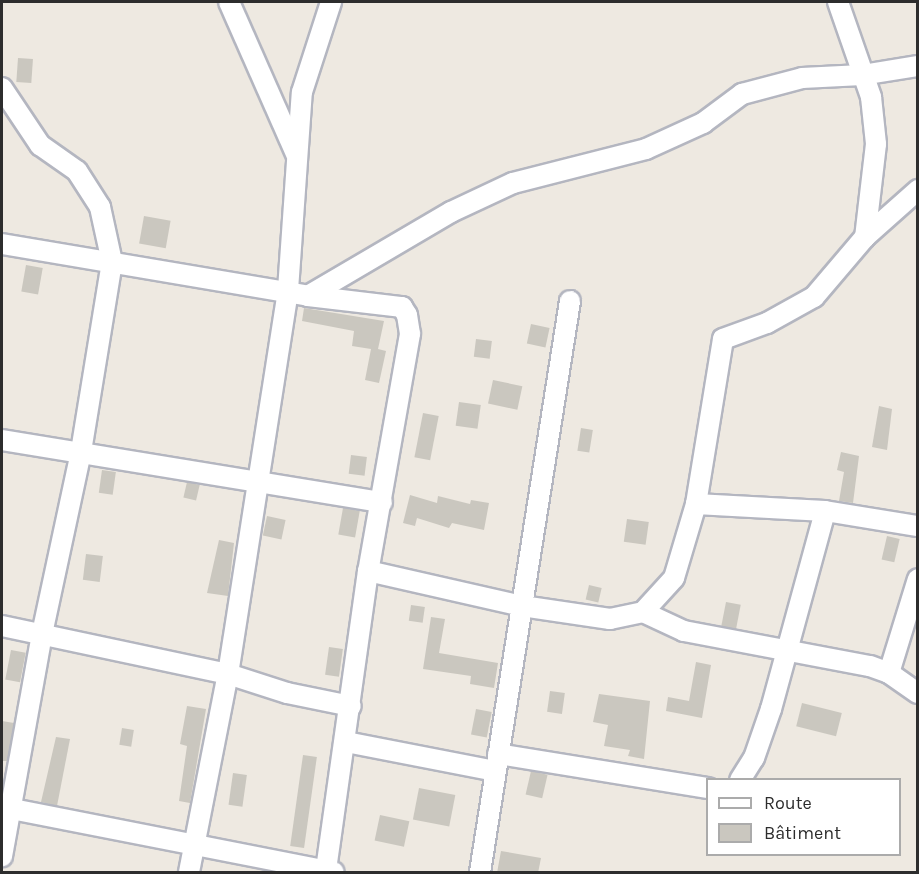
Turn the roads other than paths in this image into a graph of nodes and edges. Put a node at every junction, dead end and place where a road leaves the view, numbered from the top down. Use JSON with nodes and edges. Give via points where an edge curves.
{"nodes":[{"id":1,"x":229,"y":2,"type":"edge"},
{"id":2,"x":331,"y":2,"type":"edge"},
{"id":3,"x":838,"y":2,"type":"edge"},
{"id":4,"x":918,"y":66,"type":"edge"},
{"id":5,"x":862,"y":75,"type":"junction"},
{"id":6,"x":2,"y":88,"type":"edge"},
{"id":7,"x":297,"y":157,"type":"junction"},
{"id":8,"x":918,"y":190,"type":"edge"},
{"id":9,"x":865,"y":237,"type":"junction"},
{"id":10,"x":2,"y":244,"type":"edge"},
{"id":11,"x":112,"y":262,"type":"junction"},
{"id":12,"x":288,"y":290,"type":"junction"},
{"id":13,"x":308,"y":296,"type":"junction"},
{"id":14,"x":570,"y":301,"type":"dead end"},
{"id":15,"x":2,"y":440,"type":"edge"},
{"id":16,"x":81,"y":452,"type":"junction"},
{"id":17,"x":256,"y":480,"type":"junction"},
{"id":18,"x":382,"y":502,"type":"junction"},
{"id":19,"x":696,"y":504,"type":"junction"},
{"id":20,"x":825,"y":511,"type":"junction"},
{"id":21,"x":918,"y":526,"type":"edge"},
{"id":22,"x":368,"y":571,"type":"junction"},
{"id":23,"x":918,"y":579,"type":"edge"},
{"id":24,"x":522,"y":606,"type":"junction"},
{"id":25,"x":643,"y":612,"type":"junction"},
{"id":26,"x":2,"y":627,"type":"edge"},
{"id":27,"x":42,"y":634,"type":"junction"},
{"id":28,"x":789,"y":652,"type":"junction"},
{"id":29,"x":889,"y":673,"type":"junction"},
{"id":30,"x":228,"y":674,"type":"junction"},
{"id":31,"x":918,"y":693,"type":"edge"},
{"id":32,"x":351,"y":706,"type":"junction"},
{"id":33,"x":345,"y":742,"type":"junction"},
{"id":34,"x":496,"y":763,"type":"junction"},
{"id":35,"x":741,"y":778,"type":"edge"},
{"id":36,"x":706,"y":788,"type":"edge"},
{"id":37,"x":5,"y":808,"type":"edge"},
{"id":38,"x":197,"y":844,"type":"junction"},
{"id":39,"x":2,"y":856,"type":"edge"},
{"id":40,"x":330,"y":872,"type":"edge"},
{"id":41,"x":189,"y":873,"type":"edge"},
{"id":42,"x":480,"y":873,"type":"edge"}],
"edges":[{"from":1,"to":7,"type":"street"},
{"from":2,"to":7,"type":"street","via":[[302,92]]},
{"from":3,"to":5,"type":"street"},
{"from":4,"to":5,"type":"street"},
{"from":5,"to":9,"type":"street","via":[[871,97],[877,153]]},
{"from":5,"to":13,"type":"street","via":[[802,78],[767,85],[742,94],[703,123],[646,149],[513,183],[452,212]]},
{"from":6,"to":11,"type":"street","via":[[40,145],[77,171],[100,207]]},
{"from":7,"to":12,"type":"street"},
{"from":8,"to":9,"type":"street"},
{"from":9,"to":19,"type":"street","via":[[814,297],[767,323],[723,339]]},
{"from":10,"to":11,"type":"street"},
{"from":11,"to":12,"type":"street"},
{"from":11,"to":16,"type":"street"},
{"from":12,"to":13,"type":"street"},
{"from":12,"to":17,"type":"street"},
{"from":13,"to":18,"type":"street","via":[[402,307],[410,325]]},
{"from":14,"to":24,"type":"street"},
{"from":15,"to":16,"type":"street"},
{"from":16,"to":17,"type":"street"},
{"from":16,"to":27,"type":"street"},
{"from":17,"to":18,"type":"street"},
{"from":17,"to":30,"type":"street"},
{"from":18,"to":22,"type":"street"},
{"from":19,"to":20,"type":"street"},
{"from":19,"to":25,"type":"street","via":[[674,578]]},
{"from":20,"to":21,"type":"street"},
{"from":20,"to":28,"type":"street"},
{"from":22,"to":24,"type":"street"},
{"from":22,"to":32,"type":"street"},
{"from":23,"to":29,"type":"street"},
{"from":24,"to":25,"type":"street","via":[[610,619]]},
{"from":24,"to":34,"type":"street"},
{"from":25,"to":28,"type":"street","via":[[684,631]]},
{"from":26,"to":27,"type":"street"},
{"from":27,"to":30,"type":"street"},
{"from":27,"to":37,"type":"street"},
{"from":28,"to":29,"type":"street"},
{"from":28,"to":35,"type":"street","via":[[754,758]]},
{"from":29,"to":31,"type":"street"},
{"from":30,"to":32,"type":"street","via":[[287,693]]},
{"from":30,"to":38,"type":"street"},
{"from":32,"to":33,"type":"street"},
{"from":33,"to":34,"type":"street"},
{"from":33,"to":40,"type":"street"},
{"from":34,"to":36,"type":"street"},
{"from":34,"to":42,"type":"street"},
{"from":37,"to":38,"type":"street"},
{"from":37,"to":39,"type":"street"},
{"from":38,"to":40,"type":"street"},
{"from":38,"to":41,"type":"street"}]}
